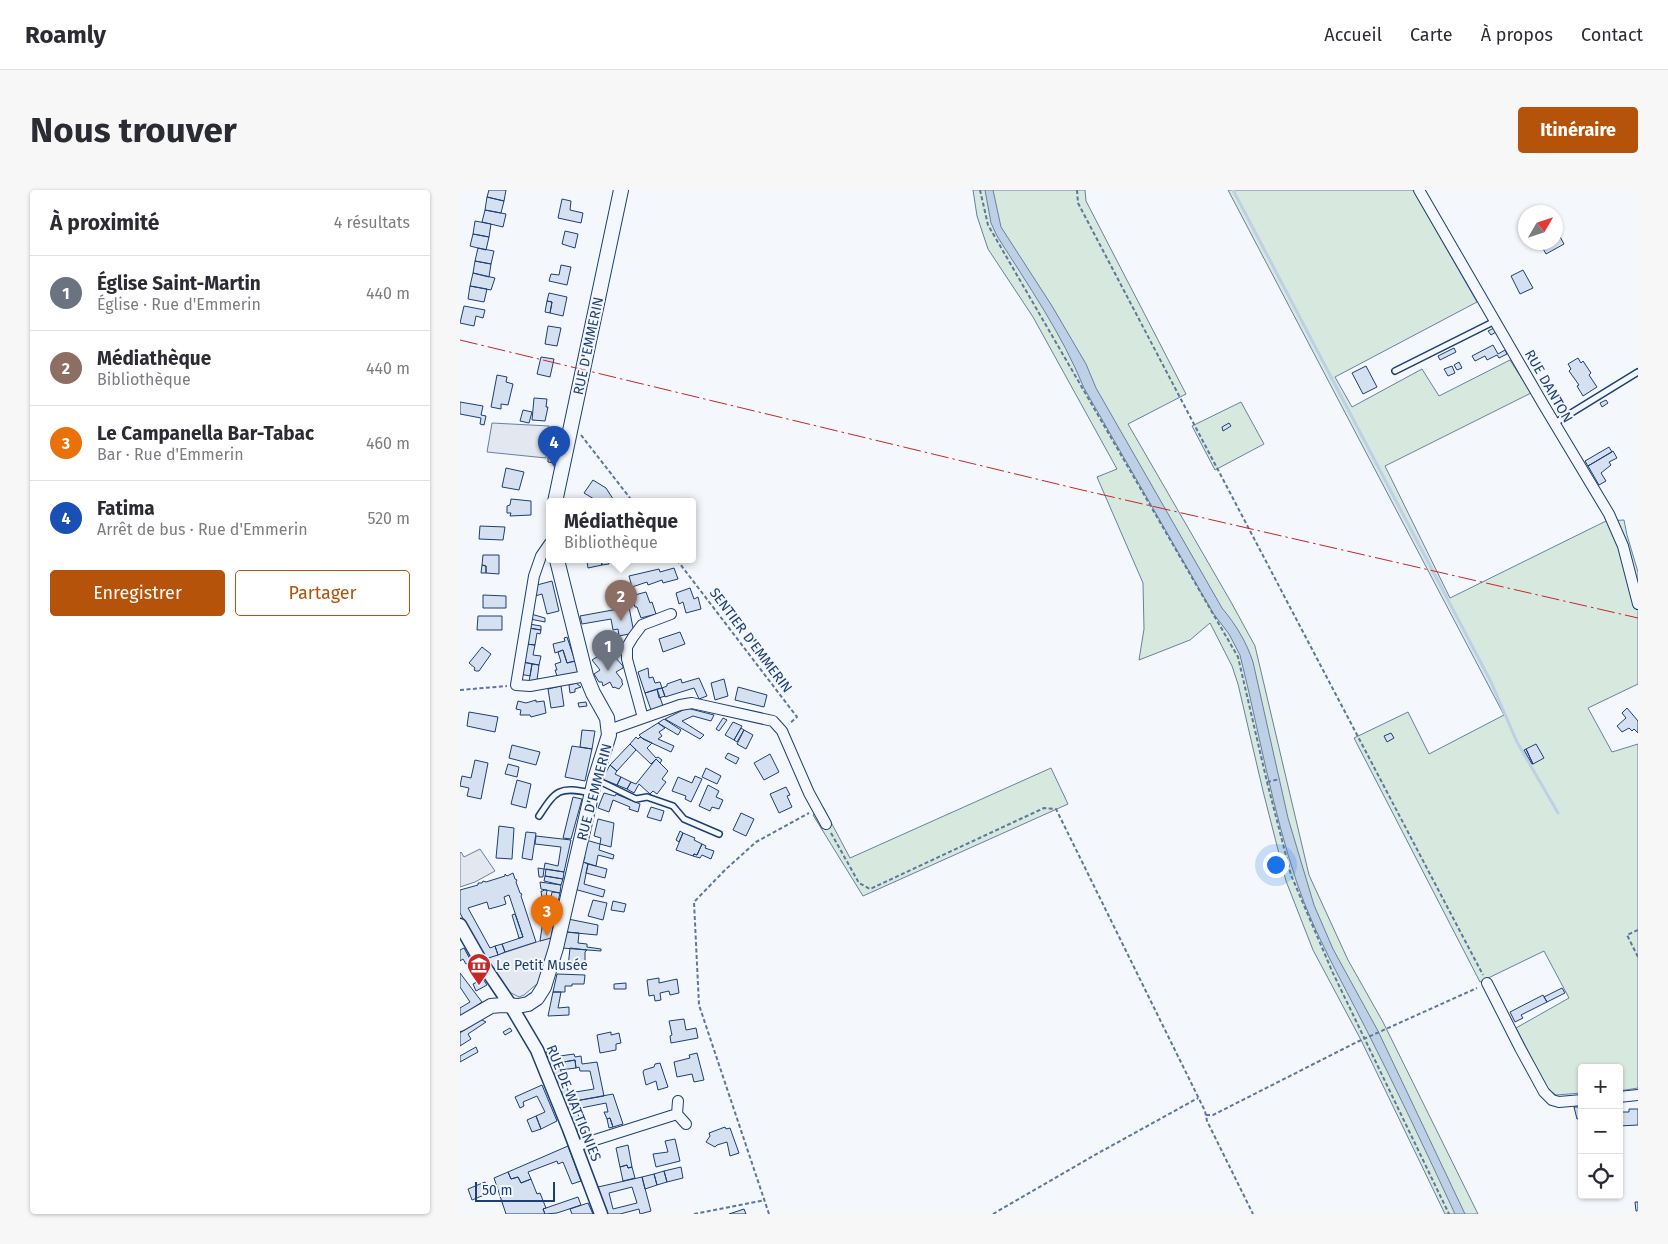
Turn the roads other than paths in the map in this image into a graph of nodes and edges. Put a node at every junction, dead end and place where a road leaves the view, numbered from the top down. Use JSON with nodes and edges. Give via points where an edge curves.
{"nodes":[{"id":1,"x":621,"y":190,"type":"edge"},
{"id":2,"x":1420,"y":190,"type":"edge"},
{"id":3,"x":1495,"y":321,"type":"junction"},
{"id":4,"x":1395,"y":371,"type":"dead end"},
{"id":5,"x":1638,"y":372,"type":"edge"},
{"id":6,"x":1554,"y":422,"type":"junction"},
{"id":7,"x":556,"y":498,"type":"edge"},
{"id":8,"x":546,"y":549,"type":"edge"},
{"id":9,"x":558,"y":563,"type":"edge"},
{"id":10,"x":1638,"y":604,"type":"edge"},
{"id":11,"x":670,"y":614,"type":"dead end"},
{"id":12,"x":586,"y":676,"type":"junction"},
{"id":13,"x":643,"y":718,"type":"junction"},
{"id":14,"x":609,"y":730,"type":"junction"},
{"id":15,"x":595,"y":779,"type":"junction"},
{"id":16,"x":591,"y":793,"type":"junction"},
{"id":17,"x":538,"y":816,"type":"dead end"},
{"id":18,"x":826,"y":824,"type":"road end"},
{"id":19,"x":719,"y":834,"type":"dead end"},
{"id":20,"x":460,"y":925,"type":"edge"},
{"id":21,"x":1487,"y":983,"type":"road end"},
{"id":22,"x":512,"y":1006,"type":"junction"},
{"id":23,"x":460,"y":1024,"type":"edge"},
{"id":24,"x":1638,"y":1095,"type":"edge"},
{"id":25,"x":1623,"y":1097,"type":"edge"},
{"id":26,"x":1578,"y":1100,"type":"edge"},
{"id":27,"x":678,"y":1101,"type":"dead end"},
{"id":28,"x":677,"y":1114,"type":"junction"},
{"id":29,"x":686,"y":1124,"type":"dead end"},
{"id":30,"x":576,"y":1146,"type":"junction"},
{"id":31,"x":601,"y":1214,"type":"edge"}],
"edges":[{"from":1,"to":7,"type":"main road","name":"RUE D'EMMERIN"},
{"from":2,"to":3,"type":"street","name":"RUE DANTON"},
{"from":3,"to":4,"type":"lane"},
{"from":3,"to":6,"type":"street","name":"RUE DANTON"},
{"from":5,"to":6,"type":"lane"},
{"from":6,"to":10,"type":"street","name":"RUE DANTON","via":[[1613,522]]},
{"from":8,"to":12,"type":"street","via":[[534,576],[516,685],[530,686]]},
{"from":9,"to":12,"type":"main road","name":"RUE D'EMMERIN"},
{"from":11,"to":13,"type":"street","via":[[642,626],[628,647],[627,659]]},
{"from":12,"to":14,"type":"main road","name":"RUE D'EMMERIN","via":[[607,718]]},
{"from":13,"to":14,"type":"street"},
{"from":13,"to":18,"type":"street","via":[[692,703],[777,724]]},
{"from":14,"to":15,"type":"main road","name":"RUE D'EMMERIN"},
{"from":15,"to":16,"type":"main road","name":"RUE D'EMMERIN"},
{"from":15,"to":19,"type":"lane","via":[[636,799],[646,797],[673,806],[684,819]]},
{"from":16,"to":17,"type":"lane","via":[[572,789],[558,792]]},
{"from":16,"to":22,"type":"main road","name":"RUE D'EMMERIN","via":[[544,987],[528,1004]]},
{"from":20,"to":22,"type":"street","name":"RUE DE WATTIGNIES"},
{"from":21,"to":26,"type":"street","via":[[1547,1095],[1559,1102]]},
{"from":22,"to":23,"type":"main road","name":"RUE D'EMMERIN","via":[[491,1006]]},
{"from":22,"to":30,"type":"street","name":"RUE DE WATTIGNIES","via":[[536,1050]]},
{"from":24,"to":25,"type":"street"},
{"from":27,"to":28,"type":"street"},
{"from":28,"to":29,"type":"street"},
{"from":28,"to":30,"type":"street"},
{"from":30,"to":31,"type":"street","name":"RUE DE WATTIGNIES"}]}
